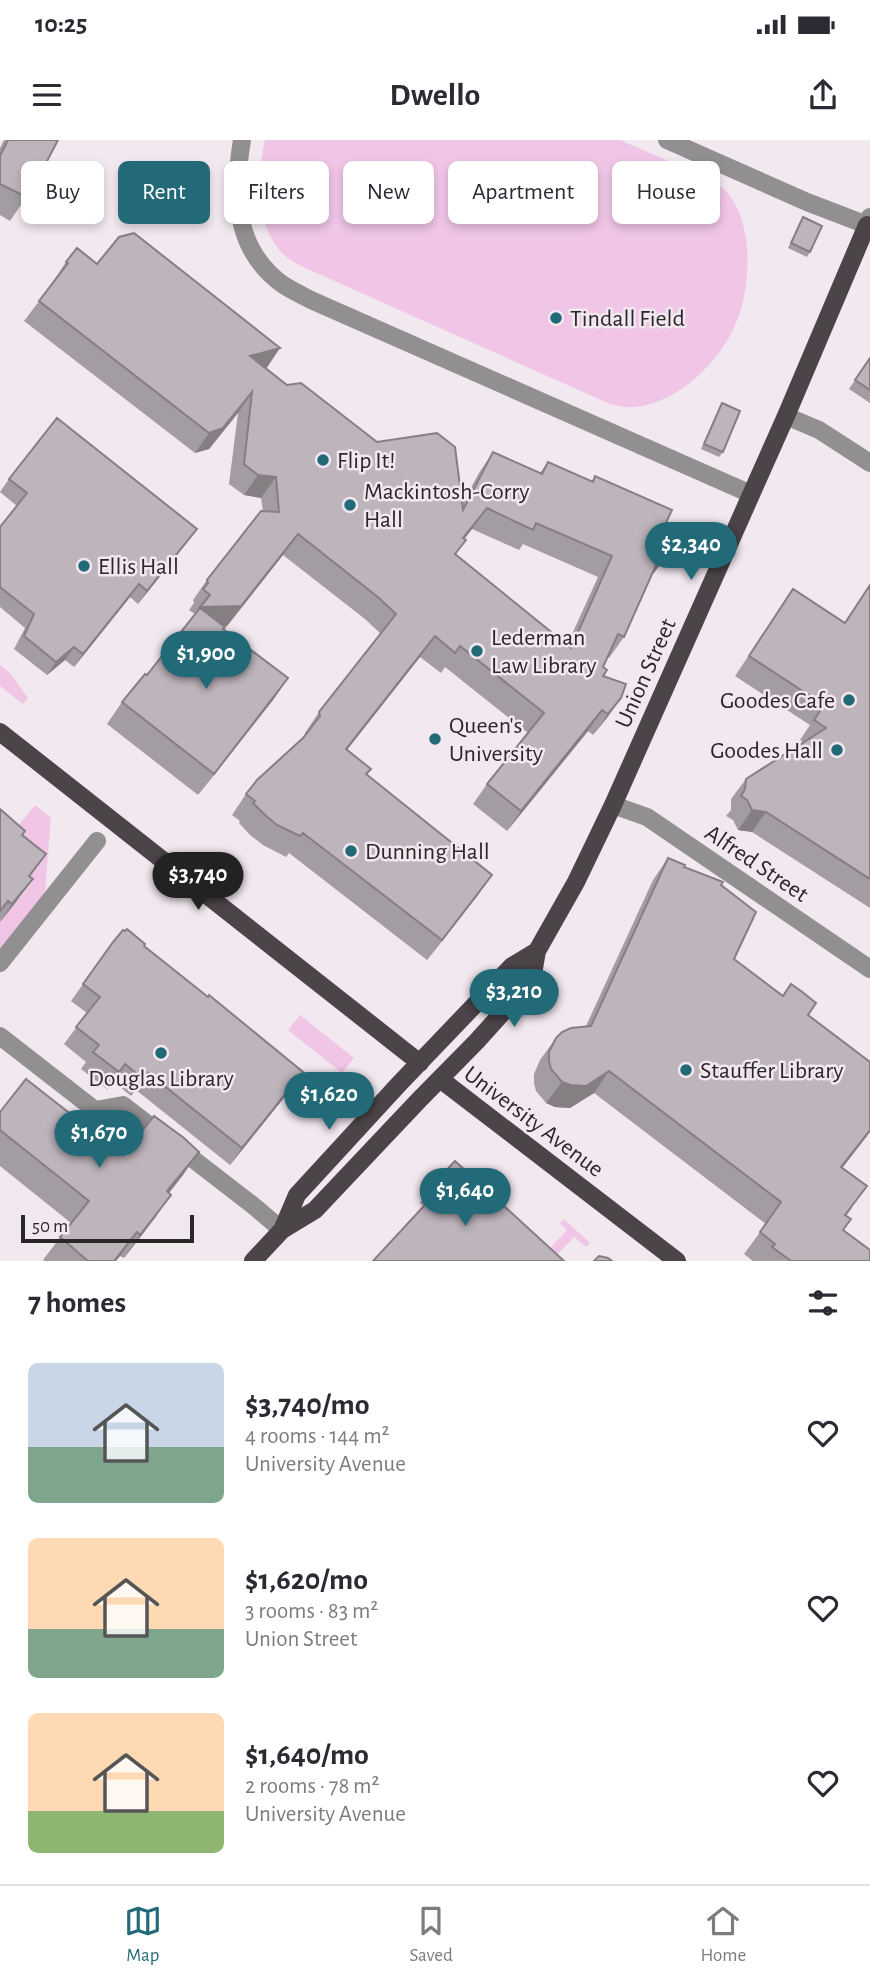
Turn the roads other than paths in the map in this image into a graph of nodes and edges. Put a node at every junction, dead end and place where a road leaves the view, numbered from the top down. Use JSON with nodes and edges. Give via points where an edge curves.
{"nodes":[{"id":1,"x":242,"y":140,"type":"edge"},
{"id":2,"x":667,"y":140,"type":"edge"},
{"id":3,"x":868,"y":221,"type":"edge"},
{"id":4,"x":786,"y":416,"type":"junction"},
{"id":5,"x":870,"y":463,"type":"edge"},
{"id":6,"x":751,"y":494,"type":"junction"},
{"id":7,"x":0,"y":732,"type":"edge"},
{"id":8,"x":613,"y":805,"type":"junction"},
{"id":9,"x":97,"y":841,"type":"dead end"},
{"id":10,"x":537,"y":951,"type":"junction"},
{"id":11,"x":0,"y":963,"type":"edge"},
{"id":12,"x":870,"y":969,"type":"edge"},
{"id":13,"x":0,"y":1036,"type":"edge"},
{"id":14,"x":419,"y":1063,"type":"junction"},
{"id":15,"x":440,"y":1079,"type":"junction"},
{"id":16,"x":282,"y":1230,"type":"junction"},
{"id":17,"x":253,"y":1261,"type":"edge"},
{"id":18,"x":677,"y":1261,"type":"edge"}],
"edges":[{"from":1,"to":6,"type":"street","via":[[237,203],[245,237],[260,263],[282,284]]},
{"from":2,"to":3,"type":"street","via":[[807,202]]},
{"from":3,"to":4,"type":"main road","name":"Union Street"},
{"from":4,"to":5,"type":"street","via":[[819,429]]},
{"from":4,"to":6,"type":"main road","name":"Union Street"},
{"from":6,"to":8,"type":"main road","name":"Union Street"},
{"from":7,"to":14,"type":"main road","name":"University Avenue"},
{"from":8,"to":10,"type":"main road","name":"Union Street"},
{"from":8,"to":12,"type":"street","name":"Alfred Street","via":[[647,817]]},
{"from":9,"to":11,"type":"street"},
{"from":10,"to":14,"type":"main road","name":"Union Street","via":[[512,967]]},
{"from":10,"to":15,"type":"main road","name":"Union Street","via":[[532,980]]},
{"from":13,"to":16,"type":"street","via":[[95,1110],[123,1105]]},
{"from":14,"to":15,"type":"street","name":"University Avenue"},
{"from":14,"to":16,"type":"main road","name":"Union Street","via":[[297,1195]]},
{"from":15,"to":16,"type":"main road","name":"Union Street","via":[[315,1210]]},
{"from":15,"to":18,"type":"main road","name":"University Avenue"},
{"from":16,"to":17,"type":"main road","name":"Union Street"}]}
